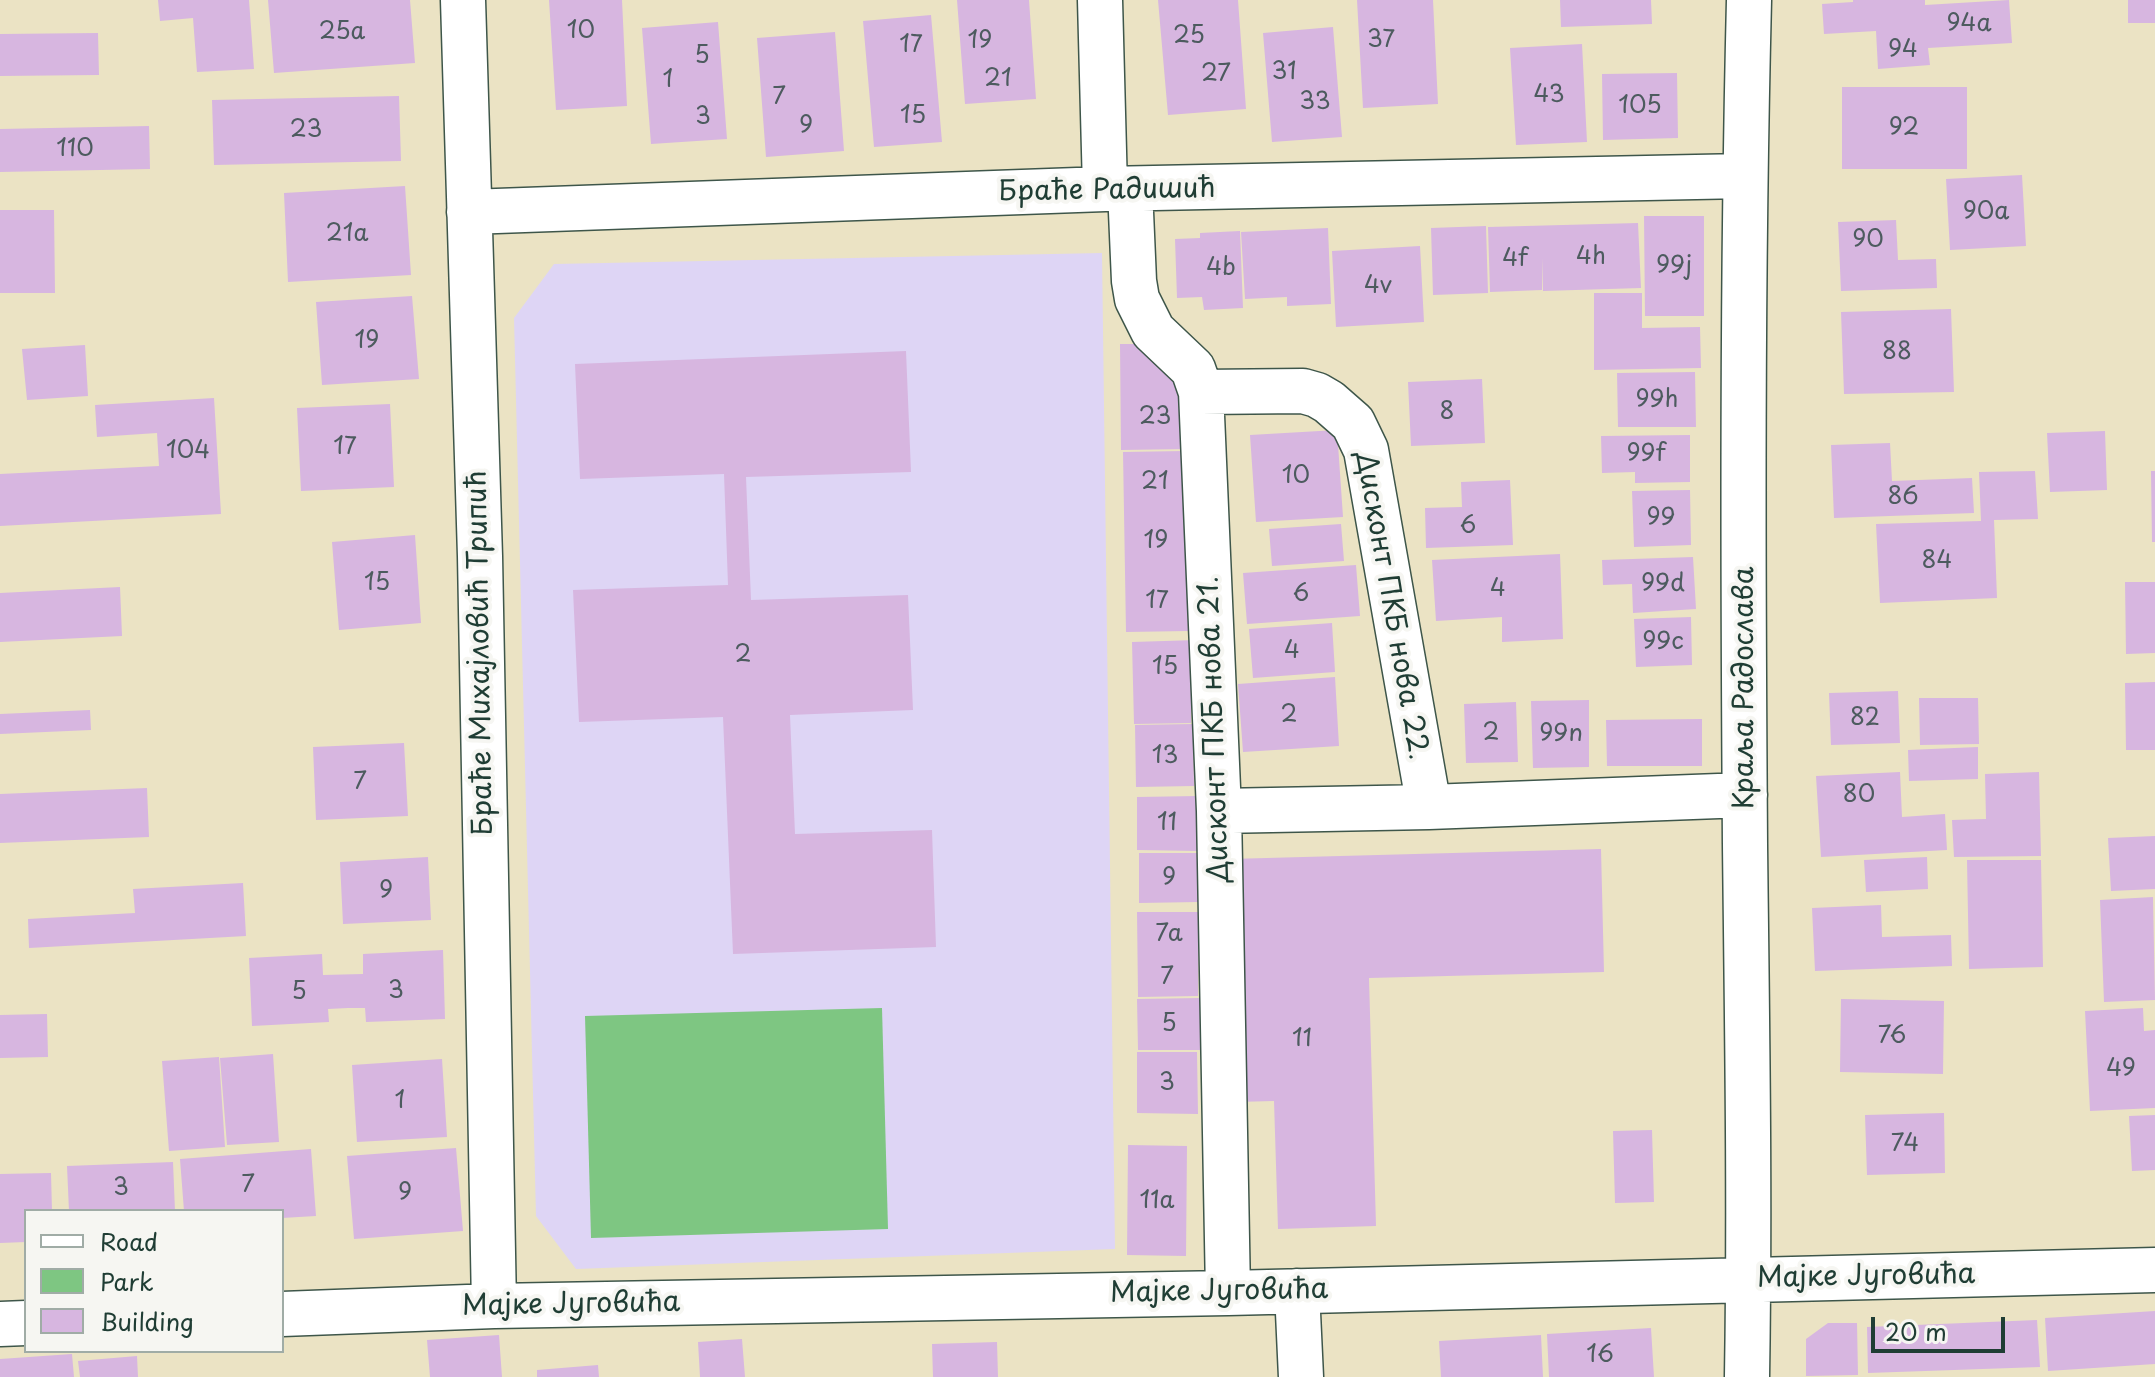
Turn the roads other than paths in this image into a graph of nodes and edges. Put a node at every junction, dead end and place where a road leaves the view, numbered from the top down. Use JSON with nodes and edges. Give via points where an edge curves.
{"nodes":[{"id":1,"x":463,"y":0,"type":"edge"},
{"id":2,"x":1100,"y":0,"type":"edge"},
{"id":3,"x":1749,"y":0,"type":"edge"},
{"id":4,"x":1745,"y":176,"type":"junction"},
{"id":5,"x":1118,"y":189,"type":"junction"},
{"id":6,"x":469,"y":212,"type":"junction"},
{"id":7,"x":1201,"y":392,"type":"junction"},
{"id":8,"x":1745,"y":795,"type":"junction"},
{"id":9,"x":1429,"y":807,"type":"junction"},
{"id":10,"x":1219,"y":811,"type":"junction"},
{"id":11,"x":2155,"y":1270,"type":"edge"},
{"id":12,"x":1749,"y":1280,"type":"junction"},
{"id":13,"x":1297,"y":1291,"type":"junction"},
{"id":14,"x":1228,"y":1293,"type":"junction"},
{"id":15,"x":494,"y":1306,"type":"junction"},
{"id":16,"x":284,"y":1314,"type":"edge"},
{"id":17,"x":24,"y":1323,"type":"edge"},
{"id":18,"x":0,"y":1324,"type":"edge"},
{"id":19,"x":1301,"y":1377,"type":"edge"},
{"id":20,"x":1747,"y":1377,"type":"edge"}],
"edges":[{"from":1,"to":6,"type":"street","name":"Браће Михајловић Трипић"},
{"from":2,"to":5,"type":"street","name":"Дисконт ПКБ нова 21."},
{"from":3,"to":4,"type":"street","name":"Краља Радослава"},
{"from":4,"to":5,"type":"street","name":"Браће Радишић"},
{"from":4,"to":8,"type":"street","name":"Краља Радослава"},
{"from":5,"to":6,"type":"street","name":"Браће Радишић"},
{"from":5,"to":7,"type":"street","name":"Дисконт ПКБ нова 21.","via":[[1137,299],[1153,331],[1193,369]]},
{"from":6,"to":15,"type":"street","name":"Браће Михајловић Трипић"},
{"from":7,"to":9,"type":"street","name":"Дисконт ПКБ нова 22.","via":[[1303,391],[1329,402],[1353,423],[1366,450]]},
{"from":7,"to":10,"type":"street","name":"Дисконт ПКБ нова 21."},
{"from":8,"to":9,"type":"street"},
{"from":8,"to":12,"type":"street","name":"Краља Радослава"},
{"from":9,"to":10,"type":"street"},
{"from":10,"to":14,"type":"street","name":"Дисконт ПКБ нова 21."},
{"from":11,"to":12,"type":"street","name":"Мајке Југовића"},
{"from":12,"to":13,"type":"street","name":"Мајке Југовића"},
{"from":12,"to":20,"type":"street","name":"Краља Радослава"},
{"from":13,"to":14,"type":"street","name":"Мајке Југовића"},
{"from":13,"to":19,"type":"street"},
{"from":14,"to":15,"type":"street","name":"Мајке Југовића"},
{"from":15,"to":16,"type":"street","name":"Мајке Југовића"},
{"from":17,"to":18,"type":"street"}]}
